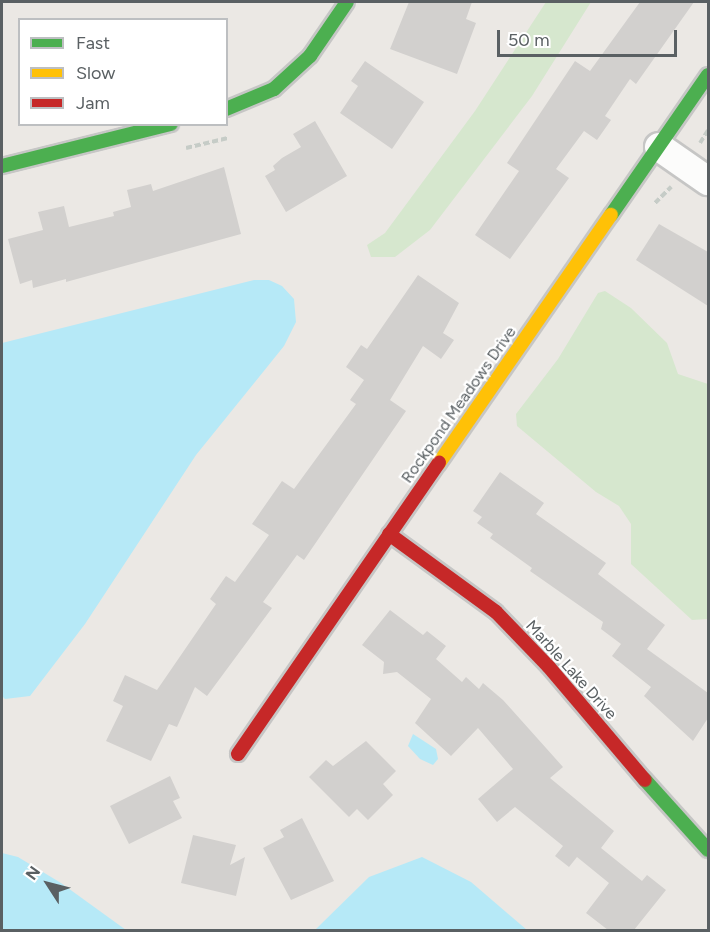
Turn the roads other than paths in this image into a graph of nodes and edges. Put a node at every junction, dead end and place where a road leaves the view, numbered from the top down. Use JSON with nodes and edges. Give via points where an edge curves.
{"nodes":[{"id":1,"x":347,"y":2,"type":"edge"},
{"id":2,"x":708,"y":75,"type":"edge"},
{"id":3,"x":228,"y":108,"type":"edge"},
{"id":4,"x":163,"y":126,"type":"edge"},
{"id":5,"x":659,"y":147,"type":"junction"},
{"id":6,"x":2,"y":166,"type":"edge"},
{"id":7,"x":708,"y":182,"type":"edge"},
{"id":8,"x":389,"y":534,"type":"junction"},
{"id":9,"x":238,"y":754,"type":"dead end"},
{"id":10,"x":708,"y":850,"type":"edge"}],
"edges":[{"from":1,"to":3,"type":"street","via":[[310,56],[274,89]]},
{"from":2,"to":5,"type":"street","name":"Rockpond Meadows Drive"},
{"from":4,"to":6,"type":"street"},
{"from":5,"to":7,"type":"street"},
{"from":5,"to":8,"type":"street","name":"Rockpond Meadows Drive"},
{"from":8,"to":9,"type":"street","name":"Rockpond Meadows Drive"},
{"from":8,"to":10,"type":"street","name":"Marble Lake Drive","via":[[496,612]]}]}
